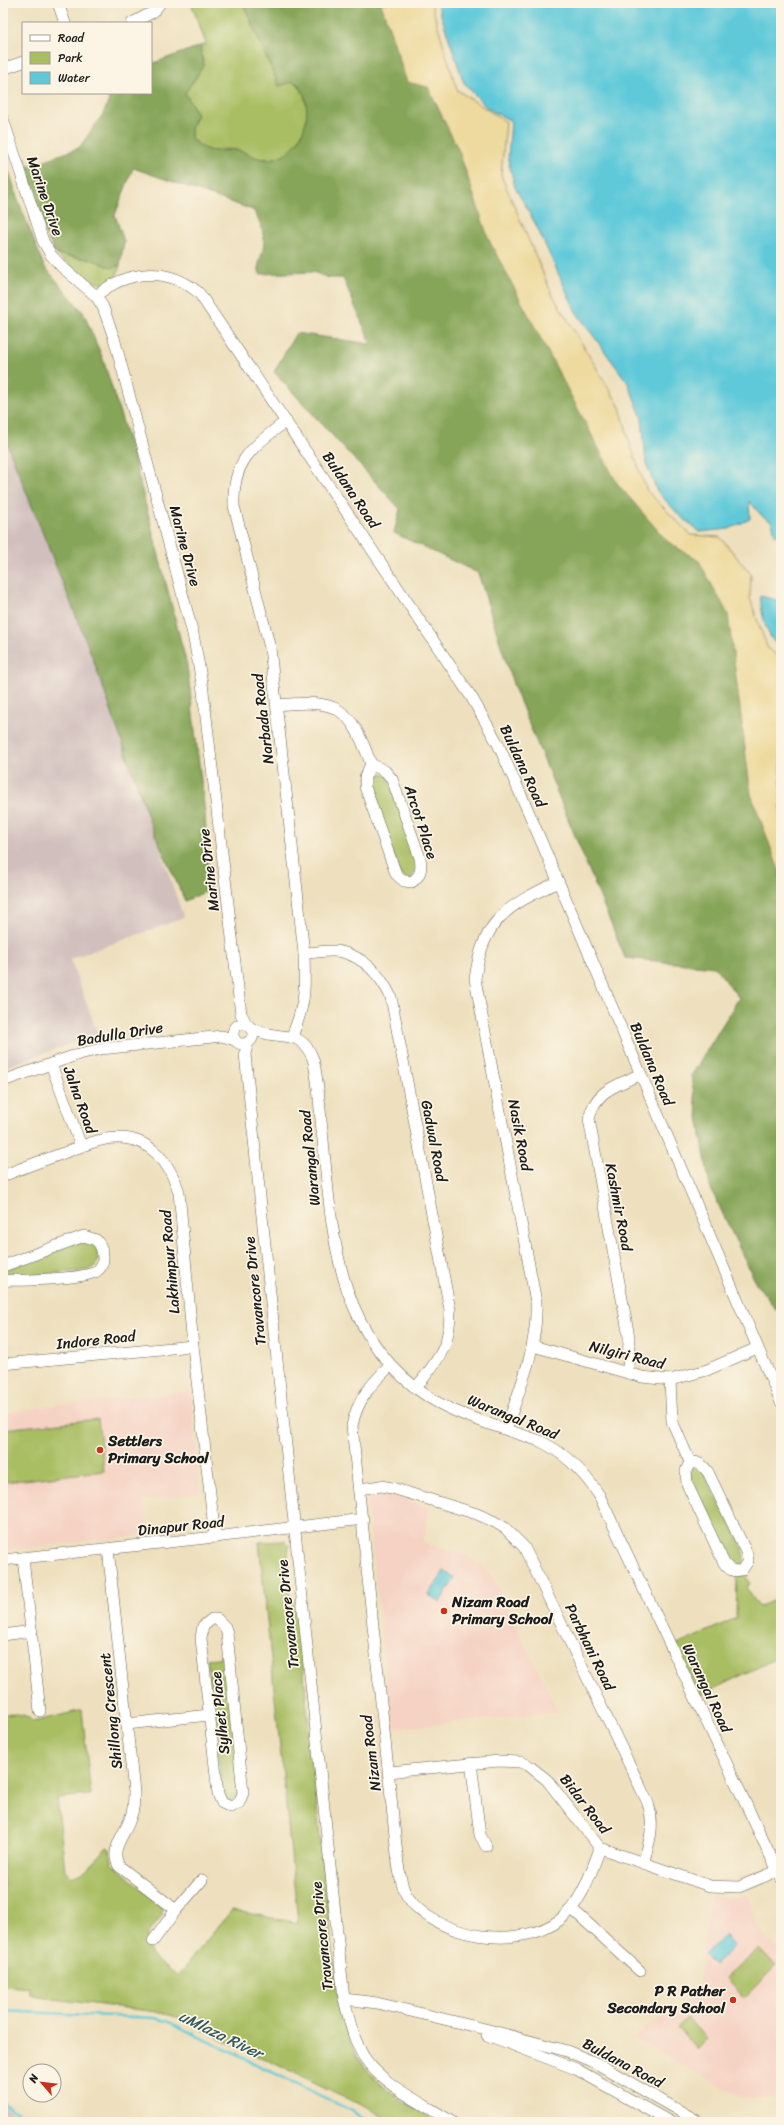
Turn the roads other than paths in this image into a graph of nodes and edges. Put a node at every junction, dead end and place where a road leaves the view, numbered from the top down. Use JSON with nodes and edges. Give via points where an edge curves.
{"nodes":[{"id":1,"x":58,"y":3,"type":"edge"},
{"id":2,"x":160,"y":3,"type":"edge"},
{"id":3,"x":65,"y":22,"type":"edge"},
{"id":4,"x":134,"y":22,"type":"edge"},
{"id":5,"x":22,"y":62,"type":"edge"},
{"id":6,"x":3,"y":69,"type":"edge"},
{"id":7,"x":3,"y":119,"type":"edge"},
{"id":8,"x":96,"y":296,"type":"junction"},
{"id":9,"x":286,"y":421,"type":"junction"},
{"id":10,"x":277,"y":705,"type":"junction"},
{"id":11,"x":371,"y":764,"type":"junction"},
{"id":12,"x":558,"y":882,"type":"junction"},
{"id":13,"x":304,"y":953,"type":"junction"},
{"id":14,"x":243,"y":1034,"type":"junction"},
{"id":15,"x":292,"y":1036,"type":"junction"},
{"id":16,"x":51,"y":1064,"type":"junction"},
{"id":17,"x":641,"y":1074,"type":"junction"},
{"id":18,"x":3,"y":1081,"type":"edge"},
{"id":19,"x":81,"y":1146,"type":"junction"},
{"id":20,"x":3,"y":1176,"type":"edge"},
{"id":21,"x":3,"y":1266,"type":"edge"},
{"id":22,"x":3,"y":1280,"type":"edge"},
{"id":23,"x":193,"y":1346,"type":"junction"},
{"id":24,"x":533,"y":1346,"type":"junction"},
{"id":25,"x":757,"y":1348,"type":"junction"},
{"id":26,"x":3,"y":1364,"type":"edge"},
{"id":27,"x":390,"y":1366,"type":"junction"},
{"id":28,"x":628,"y":1373,"type":"junction"},
{"id":29,"x":670,"y":1380,"type":"junction"},
{"id":30,"x":416,"y":1388,"type":"junction"},
{"id":31,"x":781,"y":1402,"type":"edge"},
{"id":32,"x":506,"y":1429,"type":"junction"},
{"id":33,"x":690,"y":1462,"type":"junction"},
{"id":34,"x":359,"y":1489,"type":"junction"},
{"id":35,"x":363,"y":1519,"type":"junction"},
{"id":36,"x":294,"y":1528,"type":"junction"},
{"id":37,"x":215,"y":1537,"type":"junction"},
{"id":38,"x":108,"y":1549,"type":"junction"},
{"id":39,"x":23,"y":1558,"type":"junction"},
{"id":40,"x":3,"y":1560,"type":"edge"},
{"id":41,"x":32,"y":1631,"type":"junction"},
{"id":42,"x":3,"y":1635,"type":"edge"},
{"id":43,"x":40,"y":1711,"type":"dead end"},
{"id":44,"x":209,"y":1714,"type":"junction"},
{"id":45,"x":128,"y":1724,"type":"junction"},
{"id":46,"x":471,"y":1763,"type":"junction"},
{"id":47,"x":389,"y":1772,"type":"junction"},
{"id":48,"x":486,"y":1846,"type":"dead end"},
{"id":49,"x":600,"y":1848,"type":"junction"},
{"id":50,"x":643,"y":1863,"type":"junction"},
{"id":51,"x":779,"y":1874,"type":"edge"},
{"id":52,"x":202,"y":1880,"type":"dead end"},
{"id":53,"x":572,"y":1908,"type":"junction"},
{"id":54,"x":176,"y":1910,"type":"junction"},
{"id":55,"x":153,"y":1941,"type":"dead end"},
{"id":56,"x":640,"y":1971,"type":"dead end"},
{"id":57,"x":344,"y":1999,"type":"junction"},
{"id":58,"x":458,"y":2024,"type":"junction"},
{"id":59,"x":452,"y":2122,"type":"edge"},
{"id":60,"x":670,"y":2122,"type":"edge"},
{"id":61,"x":699,"y":2122,"type":"edge"}],
"edges":[{"from":1,"to":3,"type":"street"},
{"from":2,"to":4,"type":"street","via":[[153,12]]},
{"from":5,"to":6,"type":"street"},
{"from":7,"to":8,"type":"street","name":"Marine Drive","via":[[43,241],[62,267]]},
{"from":8,"to":9,"type":"street","name":"Buldana Road","via":[[125,280],[155,274],[166,275],[191,287],[205,301]]},
{"from":8,"to":14,"type":"street","name":"Marine Drive","via":[[103,307],[114,338],[193,634],[202,683]]},
{"from":9,"to":10,"type":"street","name":"Narbada Road","via":[[255,445],[243,459],[236,473],[233,490],[234,506],[270,648]]},
{"from":9,"to":12,"type":"street","name":"Buldana Road","via":[[472,698],[498,744]]},
{"from":10,"to":11,"type":"street","via":[[318,703],[337,709],[354,723]]},
{"from":10,"to":13,"type":"street","name":"Narbada Road"},
{"from":11,"to":11,"type":"street","name":"Arcot Place","via":[[365,778],[365,787],[396,874],[404,881],[412,882],[421,870],[420,858],[392,779],[385,771]]},
{"from":12,"to":17,"type":"street","name":"Buldana Road"},
{"from":12,"to":24,"type":"street","name":"Nasik Road","via":[[516,902],[500,917],[482,944],[475,979],[534,1290],[537,1315]]},
{"from":13,"to":15,"type":"street","name":"Narbada Road","via":[[303,1008]]},
{"from":13,"to":30,"type":"street","name":"Gadwal Road","via":[[340,952],[357,958],[377,974],[391,997],[450,1310],[450,1330],[446,1346]]},
{"from":14,"to":15,"type":"street"},
{"from":14,"to":16,"type":"street","name":"Badulla Drive","via":[[102,1049]]},
{"from":14,"to":36,"type":"street","name":"Travancore Drive"},
{"from":15,"to":27,"type":"street","name":"Warangal Road","via":[[309,1050],[316,1071],[332,1224],[342,1276],[363,1328]]},
{"from":16,"to":18,"type":"street","name":"Badulla Drive"},
{"from":16,"to":19,"type":"street","name":"Jalna Road"},
{"from":17,"to":25,"type":"street","name":"Buldana Road"},
{"from":17,"to":28,"type":"street","name":"Kashmir Road","via":[[601,1094],[591,1109],[589,1119],[628,1337]]},
{"from":19,"to":20,"type":"street","name":"Lakhimpur Road"},
{"from":19,"to":23,"type":"street","name":"Lakhimpur Road","via":[[117,1138],[139,1142],[162,1158],[170,1168],[179,1192]]},
{"from":21,"to":22,"type":"street","via":[[84,1236],[96,1240],[103,1253],[102,1262],[94,1273]]},
{"from":23,"to":26,"type":"street","name":"Indore Road"},
{"from":23,"to":37,"type":"street","name":"Lakhimpur Road"},
{"from":24,"to":28,"type":"street","name":"Nilgiri Road"},
{"from":24,"to":32,"type":"street","name":"Nasik Road"},
{"from":25,"to":29,"type":"street","name":"Nilgiri Road","via":[[707,1370]]},
{"from":25,"to":31,"type":"street","name":"Buldana Road"},
{"from":27,"to":30,"type":"street","name":"Warangal Road"},
{"from":27,"to":34,"type":"street","name":"Nizam Road","via":[[368,1389],[355,1412],[352,1426]]},
{"from":28,"to":29,"type":"street","name":"Nilgiri Road"},
{"from":29,"to":33,"type":"street","via":[[672,1421]]},
{"from":30,"to":32,"type":"street","name":"Warangal Road","via":[[446,1407]]},
{"from":32,"to":51,"type":"street","name":"Warangal Road","via":[[540,1441],[567,1457],[599,1495]]},
{"from":33,"to":33,"type":"street","via":[[686,1471],[687,1484],[724,1563],[728,1569],[735,1572],[742,1570],[746,1566],[747,1554],[718,1493],[705,1467]]},
{"from":34,"to":35,"type":"street","name":"Nizam Road"},
{"from":34,"to":50,"type":"street","name":"Parbhani Road","via":[[381,1486],[392,1488],[477,1514],[505,1528],[524,1547],[648,1803],[653,1823]]},
{"from":35,"to":36,"type":"street","name":"Dinapur Road"},
{"from":35,"to":47,"type":"street","name":"Nizam Road"},
{"from":36,"to":37,"type":"street","name":"Dinapur Road"},
{"from":36,"to":57,"type":"street","name":"Travancore Drive"},
{"from":37,"to":38,"type":"street","name":"Dinapur Road"},
{"from":38,"to":39,"type":"street","name":"Dinapur Road"},
{"from":38,"to":45,"type":"street","name":"Shillong Crescent"},
{"from":39,"to":40,"type":"street","name":"Dinapur Road"},
{"from":39,"to":41,"type":"street"},
{"from":41,"to":42,"type":"street"},
{"from":41,"to":43,"type":"street"},
{"from":44,"to":44,"type":"street","name":"Sylhet Place","via":[[219,1799],[231,1807],[239,1803],[243,1793],[225,1626],[217,1619],[203,1626],[201,1638]]},
{"from":44,"to":45,"type":"street","name":"Sylhet Place"},
{"from":45,"to":54,"type":"street","name":"Shillong Crescent","via":[[134,1806],[115,1853],[115,1859],[119,1866]]},
{"from":46,"to":47,"type":"street","name":"Bidar Road"},
{"from":46,"to":48,"type":"street","via":[[480,1835]]},
{"from":46,"to":49,"type":"street","name":"Bidar Road","via":[[511,1760],[528,1765],[547,1780]]},
{"from":47,"to":53,"type":"street","name":"Nizam Road","via":[[401,1881],[406,1895],[427,1916],[445,1926],[472,1934],[500,1938],[544,1931]]},
{"from":49,"to":50,"type":"street","name":"Bidar Road"},
{"from":49,"to":53,"type":"street","name":"Nizam Road","via":[[588,1881]]},
{"from":50,"to":51,"type":"street","name":"Bidar Road","via":[[710,1886],[724,1888],[739,1887]]},
{"from":52,"to":54,"type":"street"},
{"from":53,"to":56,"type":"street"},
{"from":54,"to":55,"type":"street"},
{"from":57,"to":58,"type":"street","name":"Buldana Road","via":[[377,2003]]},
{"from":57,"to":59,"type":"street","name":"Travancore Drive","via":[[357,2043],[374,2068],[398,2088]]},
{"from":58,"to":60,"type":"street","name":"Buldana Road","via":[[576,2069]]},
{"from":58,"to":61,"type":"street","name":"Buldana Road","via":[[530,2040],[582,2056]]}]}
